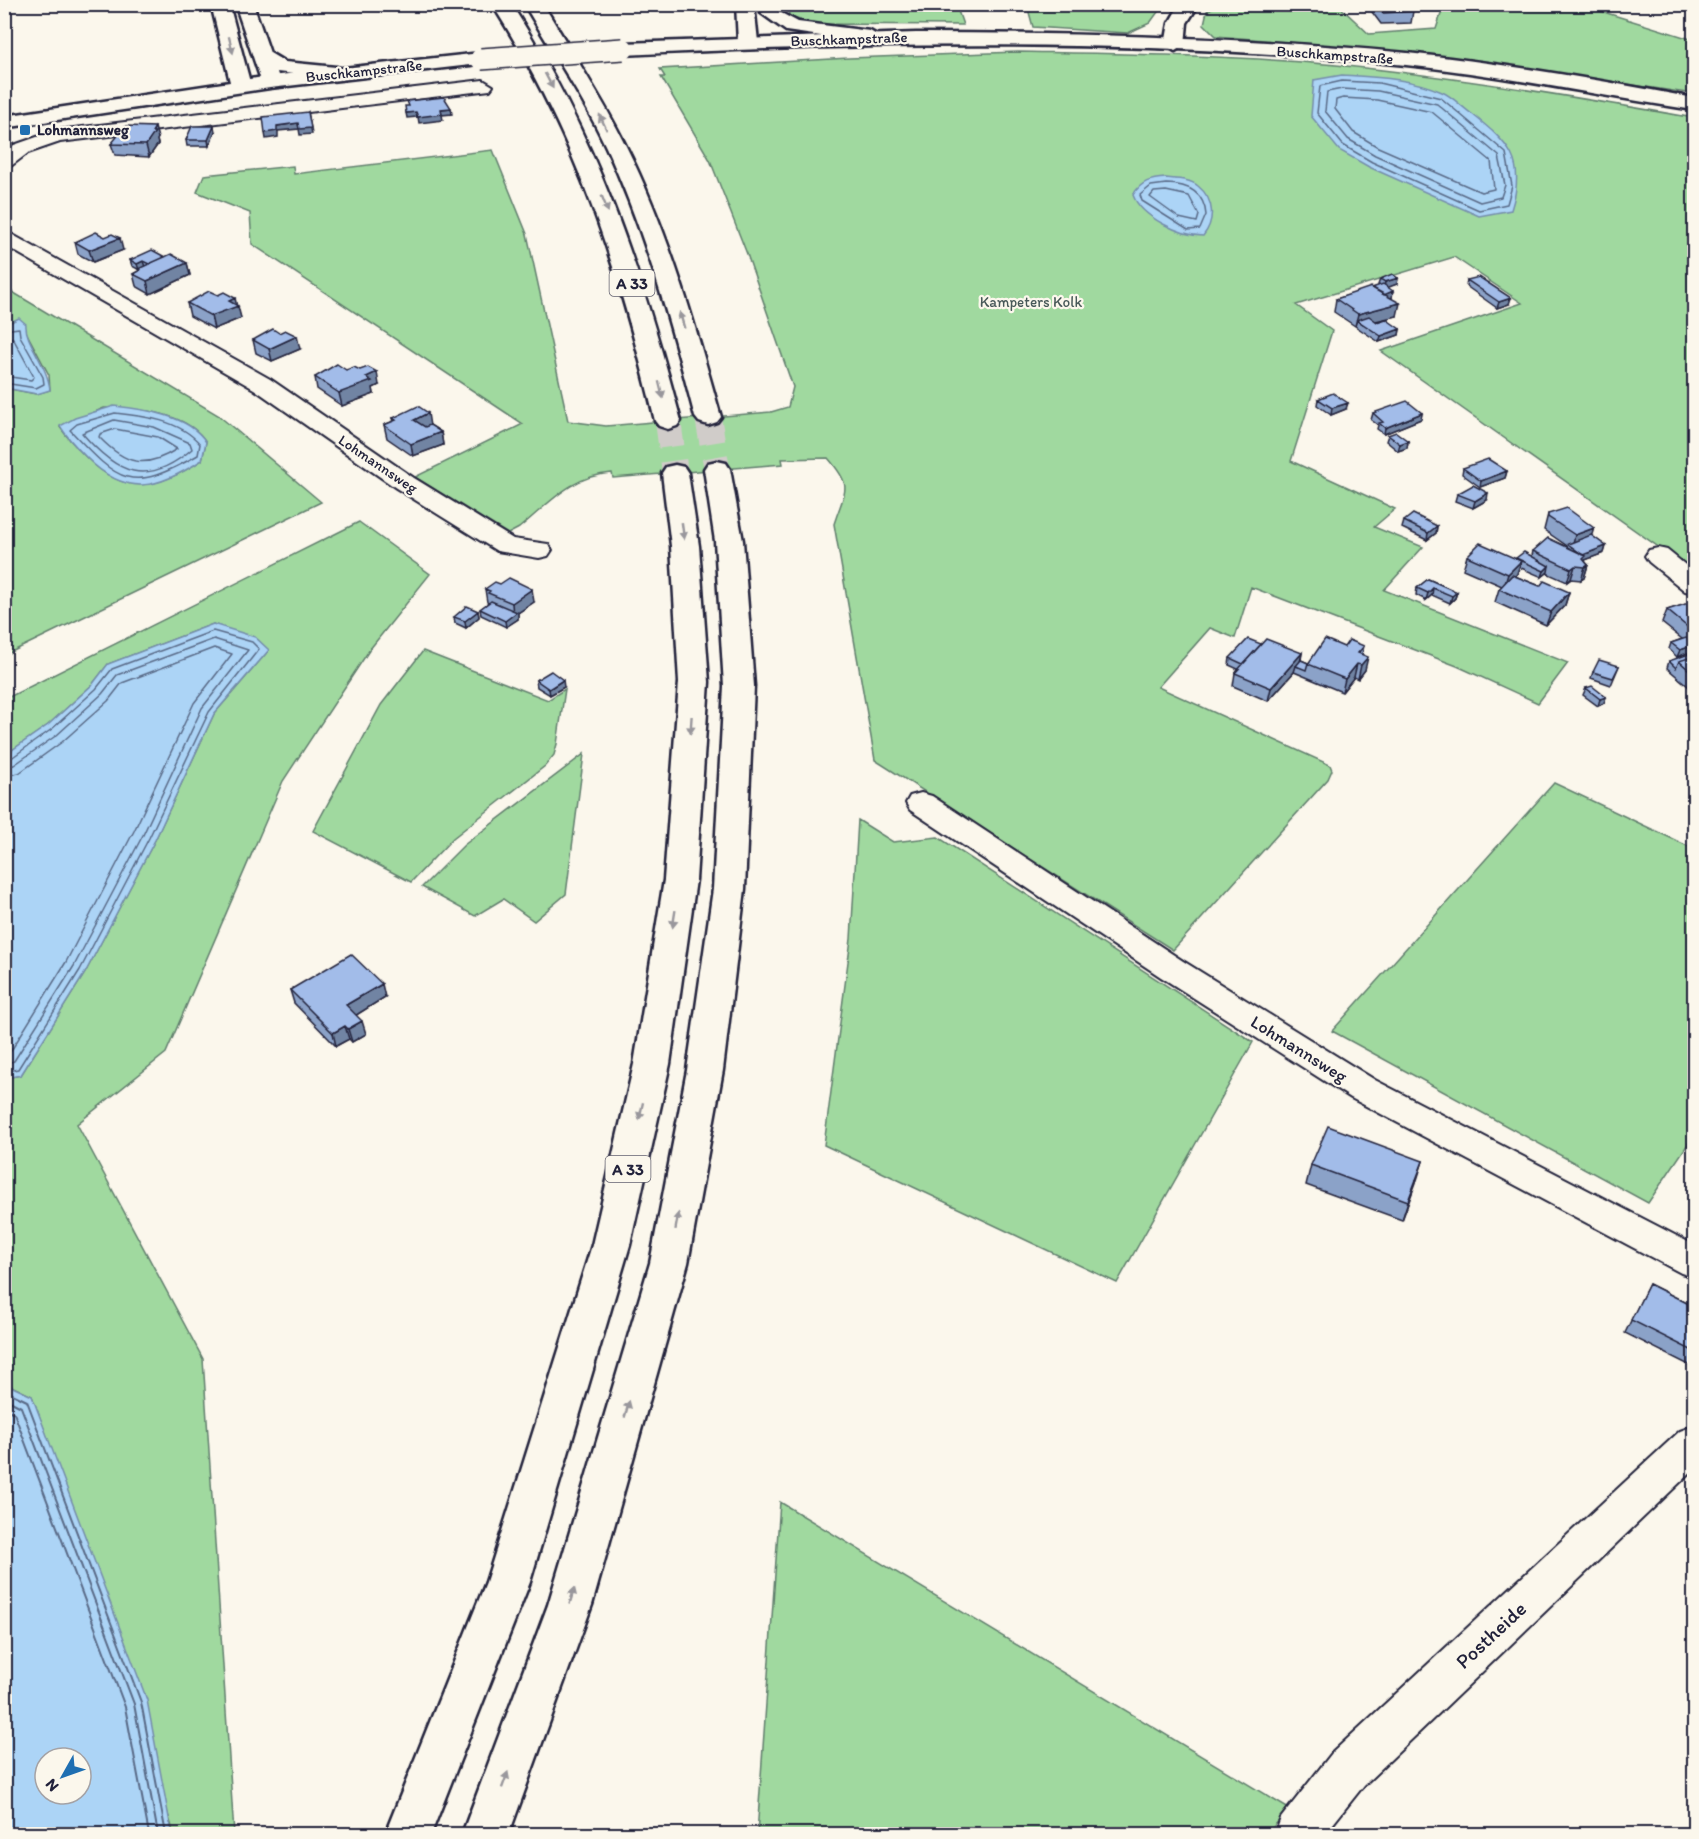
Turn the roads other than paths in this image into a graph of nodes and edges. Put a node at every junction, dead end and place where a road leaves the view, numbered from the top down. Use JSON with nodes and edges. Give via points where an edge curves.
{"nodes":[{"id":1,"x":220,"y":4,"type":"edge"},
{"id":2,"x":244,"y":4,"type":"edge"},
{"id":3,"x":533,"y":4,"type":"edge"},
{"id":4,"x":745,"y":4,"type":"edge"},
{"id":5,"x":1190,"y":4,"type":"edge"},
{"id":6,"x":500,"y":8,"type":"edge"},
{"id":7,"x":769,"y":9,"type":"edge"},
{"id":8,"x":870,"y":37,"type":"junction"},
{"id":9,"x":773,"y":41,"type":"junction"},
{"id":10,"x":748,"y":42,"type":"junction"},
{"id":11,"x":1175,"y":45,"type":"junction"},
{"id":12,"x":260,"y":56,"type":"junction"},
{"id":13,"x":336,"y":73,"type":"junction"},
{"id":14,"x":270,"y":82,"type":"junction"},
{"id":15,"x":241,"y":86,"type":"junction"},
{"id":16,"x":483,"y":86,"type":"dead end"},
{"id":17,"x":1695,"y":104,"type":"edge"},
{"id":18,"x":4,"y":122,"type":"edge"},
{"id":19,"x":4,"y":162,"type":"edge"},
{"id":20,"x":4,"y":236,"type":"edge"},
{"id":21,"x":708,"y":417,"type":"tunnel mouth"},
{"id":22,"x":668,"y":421,"type":"tunnel mouth"},
{"id":23,"x":717,"y":469,"type":"tunnel mouth"},
{"id":24,"x":675,"y":473,"type":"tunnel mouth"},
{"id":25,"x":539,"y":550,"type":"dead end"},
{"id":26,"x":1658,"y":556,"type":"dead end"},
{"id":27,"x":1695,"y":585,"type":"edge"},
{"id":28,"x":921,"y":803,"type":"dead end"},
{"id":29,"x":1695,"y":1262,"type":"edge"},
{"id":30,"x":1695,"y":1444,"type":"edge"},
{"id":31,"x":408,"y":1834,"type":"edge"},
{"id":32,"x":485,"y":1834,"type":"edge"},
{"id":33,"x":1297,"y":1834,"type":"edge"}],
"edges":[{"from":1,"to":15,"type":"main road","one_way":true},
{"from":2,"to":12,"type":"main road"},
{"from":21,"to":3,"type":"main road","number":"A 33","one_way":true,"via":[[680,313],[645,213],[598,110]]},
{"from":4,"to":10,"type":"main road"},
{"from":5,"to":11,"type":"main road","via":[[1178,23]]},
{"from":6,"to":22,"type":"main road","number":"A 33","one_way":true,"via":[[547,77],[587,159],[615,229],[644,320]]},
{"from":7,"to":8,"type":"main road","via":[[779,20],[800,29]]},
{"from":7,"to":9,"type":"main road"},
{"from":8,"to":9,"type":"main road","name":"Buschkampstraße"},
{"from":8,"to":11,"type":"main road","name":"Buschkampstraße"},
{"from":9,"to":10,"type":"main road","name":"Buschkampstraße"},
{"from":10,"to":13,"type":"main road","name":"Buschkampstraße","bridge":true,"via":[[481,59]]},
{"from":11,"to":17,"type":"main road","name":"Buschkampstraße","via":[[1406,59]]},
{"from":12,"to":13,"type":"main road","via":[[280,66]]},
{"from":12,"to":14,"type":"main road"},
{"from":13,"to":14,"type":"main road","name":"Buschkampstraße"},
{"from":14,"to":15,"type":"main road","name":"Buschkampstraße"},
{"from":15,"to":18,"type":"main road","name":"Buschkampstraße"},
{"from":16,"to":19,"type":"street","name":"Buschkampstraße","via":[[57,136],[21,149]]},
{"from":20,"to":25,"type":"street","name":"Lohmannsweg","via":[[262,384],[405,483],[506,546]]},
{"from":32,"to":23,"type":"main road","one_way":true,"via":[[570,1605],[669,1263],[705,1070],[729,889],[739,686],[729,541]]},
{"from":24,"to":31,"type":"main road","number":"A 33","one_way":true,"via":[[685,546],[694,682],[680,880],[652,1064],[611,1245],[508,1582]]},
{"from":26,"to":27,"type":"street"},
{"from":28,"to":29,"type":"street","name":"Lohmannsweg","via":[[1172,969],[1364,1089]]},
{"from":30,"to":33,"type":"street","name":"Postheide","via":[[1348,1769]]}]}
